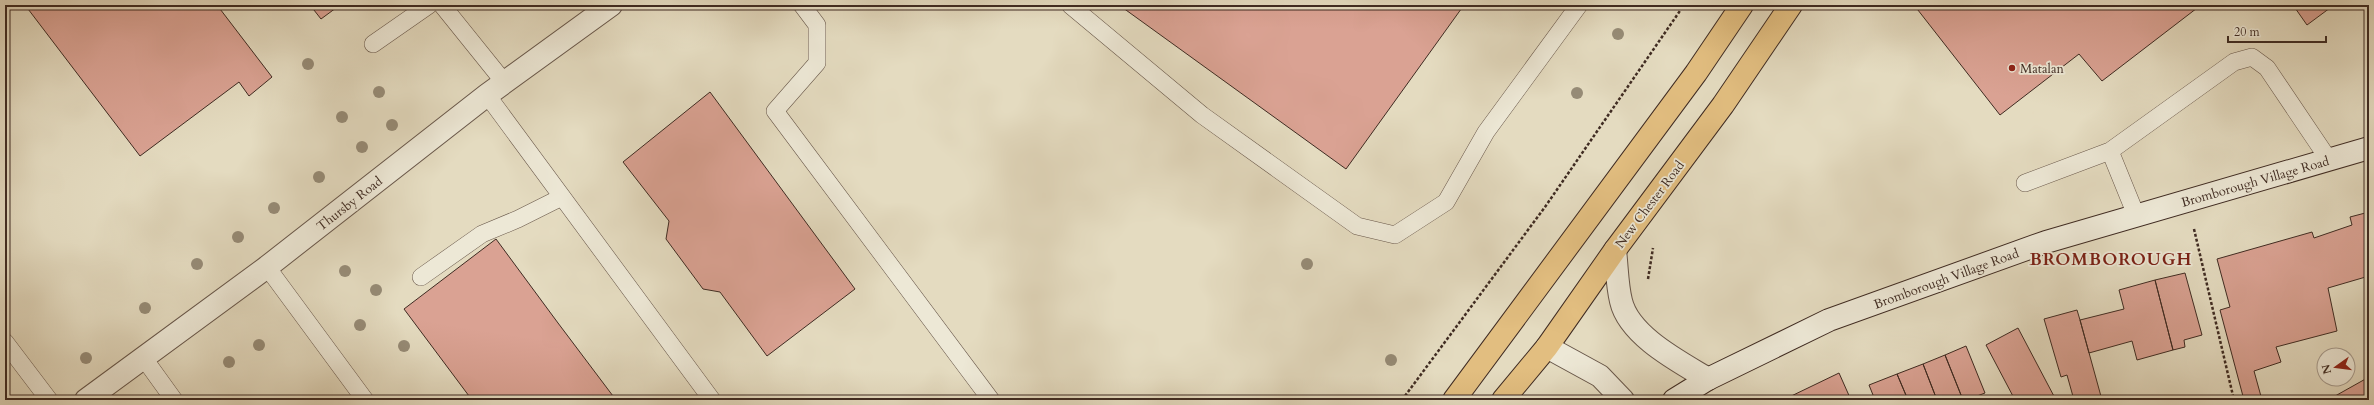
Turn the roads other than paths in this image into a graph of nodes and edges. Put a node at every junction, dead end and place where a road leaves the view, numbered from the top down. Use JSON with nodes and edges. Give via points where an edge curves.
{"nodes":[{"id":1,"x":429,"y":5,"type":"edge"},
{"id":2,"x":442,"y":5,"type":"edge"},
{"id":3,"x":611,"y":5,"type":"edge"},
{"id":4,"x":802,"y":5,"type":"edge"},
{"id":5,"x":1070,"y":5,"type":"edge"},
{"id":6,"x":1579,"y":5,"type":"edge"},
{"id":7,"x":1742,"y":5,"type":"edge"},
{"id":8,"x":1791,"y":5,"type":"edge"},
{"id":9,"x":373,"y":44,"type":"dead end"},
{"id":10,"x":495,"y":89,"type":"junction"},
{"id":11,"x":2369,"y":148,"type":"edge"},
{"id":12,"x":2110,"y":151,"type":"junction"},
{"id":13,"x":2329,"y":160,"type":"junction"},
{"id":14,"x":2024,"y":183,"type":"dead end"},
{"id":15,"x":562,"y":197,"type":"junction"},
{"id":16,"x":2136,"y":215,"type":"junction"},
{"id":17,"x":1616,"y":250,"type":"junction"},
{"id":18,"x":267,"y":267,"type":"junction"},
{"id":19,"x":421,"y":277,"type":"dead end"},
{"id":20,"x":5,"y":342,"type":"edge"},
{"id":21,"x":1547,"y":347,"type":"junction"},
{"id":22,"x":143,"y":357,"type":"junction"},
{"id":23,"x":1708,"y":379,"type":"junction"},
{"id":24,"x":49,"y":400,"type":"edge"},
{"id":25,"x":86,"y":400,"type":"edge"},
{"id":26,"x":174,"y":400,"type":"edge"},
{"id":27,"x":365,"y":400,"type":"edge"},
{"id":28,"x":712,"y":400,"type":"edge"},
{"id":29,"x":991,"y":400,"type":"edge"},
{"id":30,"x":1454,"y":400,"type":"edge"},
{"id":31,"x":1503,"y":400,"type":"edge"},
{"id":32,"x":1623,"y":400,"type":"edge"},
{"id":33,"x":1674,"y":400,"type":"edge"}],
"edges":[{"from":1,"to":9,"type":"lane"},
{"from":2,"to":10,"type":"lane"},
{"from":3,"to":10,"type":"street","name":"Thursby Road"},
{"from":4,"to":29,"type":"lane","via":[[817,25],[817,63],[775,111]]},
{"from":5,"to":6,"type":"lane","via":[[1202,115],[1357,226],[1395,235],[1446,202],[1486,132]]},
{"from":7,"to":30,"type":"highway","via":[[1696,73]]},
{"from":8,"to":17,"type":"highway","name":"New Chester Road","via":[[1723,105]]},
{"from":10,"to":15,"type":"lane"},
{"from":10,"to":18,"type":"street","name":"Thursby Road"},
{"from":11,"to":13,"type":"street","name":"Bromborough Village Road"},
{"from":12,"to":13,"type":"lane","via":[[2234,62],[2252,57],[2266,68]]},
{"from":12,"to":14,"type":"lane"},
{"from":12,"to":16,"type":"lane"},
{"from":13,"to":16,"type":"street","name":"Bromborough Village Road"},
{"from":15,"to":19,"type":"lane","via":[[482,234]]},
{"from":15,"to":28,"type":"lane"},
{"from":16,"to":23,"type":"street","name":"Bromborough Village Road","via":[[2046,242],[1829,320]]},
{"from":17,"to":21,"type":"highway","name":"New Chester Road"},
{"from":17,"to":23,"type":"street","via":[[1621,303],[1638,332],[1667,355]]},
{"from":18,"to":22,"type":"street","name":"Thursby Road"},
{"from":18,"to":27,"type":"lane"},
{"from":20,"to":24,"type":"lane"},
{"from":21,"to":31,"type":"highway","name":"New Chester Road"},
{"from":21,"to":32,"type":"street","via":[[1600,376]]},
{"from":22,"to":25,"type":"street","name":"Thursby Road"},
{"from":22,"to":26,"type":"lane"},
{"from":23,"to":33,"type":"street","name":"Bromborough Village Road"}]}
